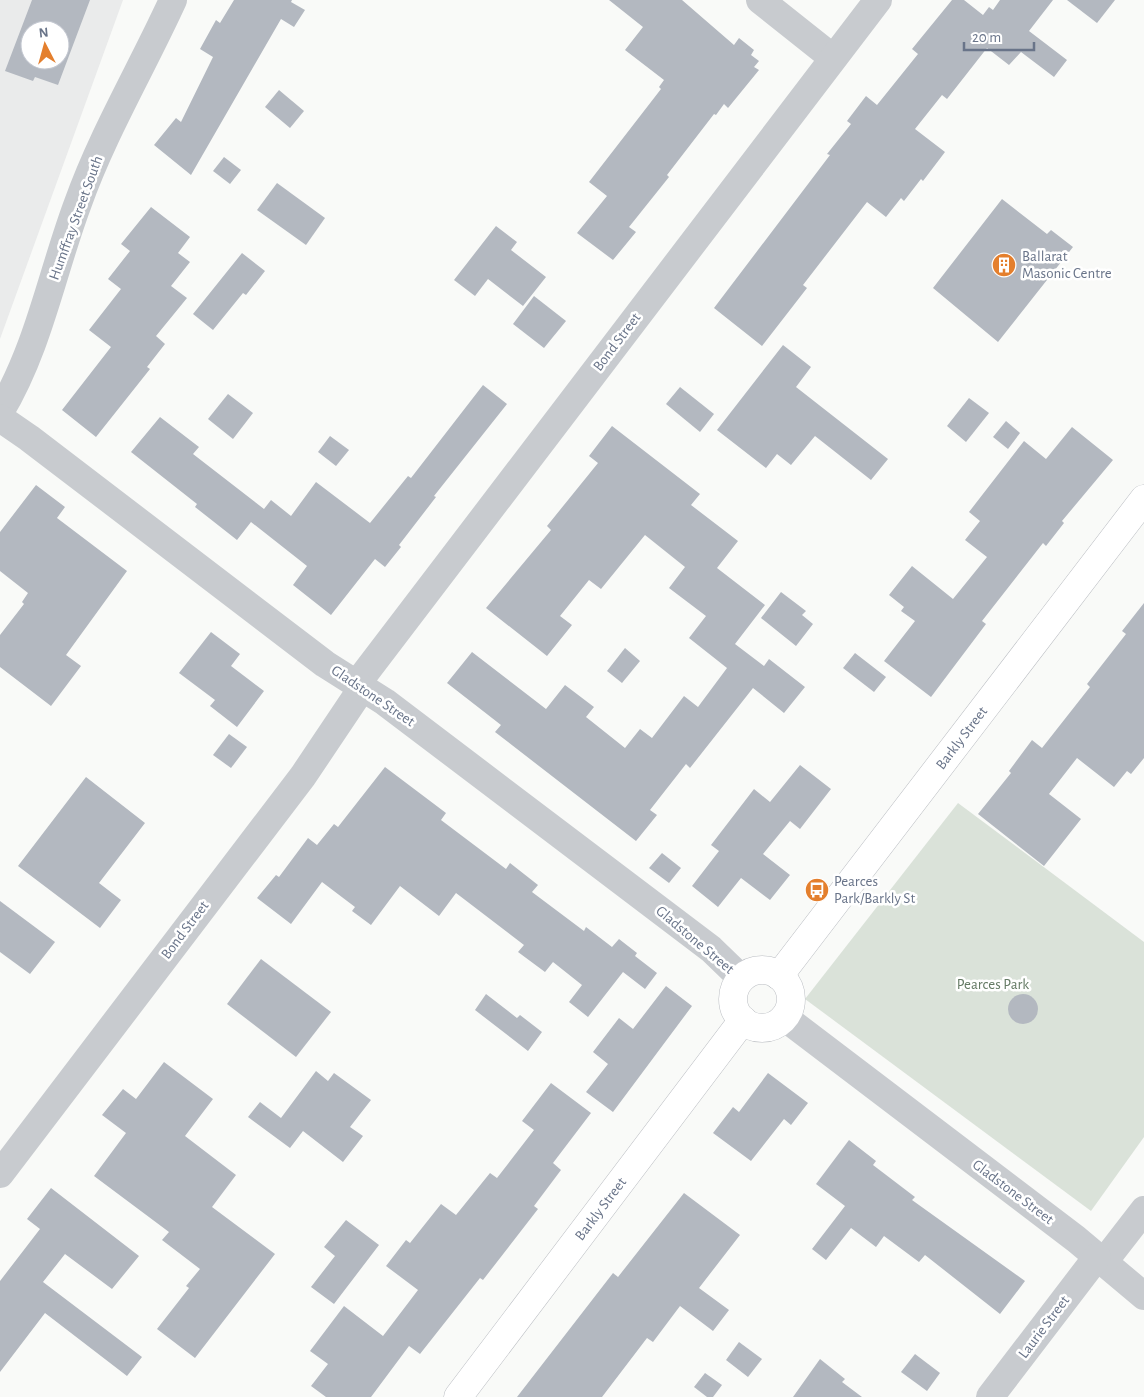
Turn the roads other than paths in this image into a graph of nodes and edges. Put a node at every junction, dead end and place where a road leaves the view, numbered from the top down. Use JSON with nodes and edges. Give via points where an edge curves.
{"nodes":[{"id":1,"x":173,"y":0,"type":"edge"},
{"id":2,"x":760,"y":0,"type":"edge"},
{"id":3,"x":878,"y":0,"type":"edge"},
{"id":4,"x":833,"y":58,"type":"junction"},
{"id":5,"x":0,"y":412,"type":"edge"},
{"id":6,"x":0,"y":418,"type":"edge"},
{"id":7,"x":1144,"y":499,"type":"edge"},
{"id":8,"x":359,"y":686,"type":"junction"},
{"id":9,"x":779,"y":976,"type":"junction"},
{"id":10,"x":741,"y":978,"type":"junction"},
{"id":11,"x":784,"y":1017,"type":"junction"},
{"id":12,"x":743,"y":1020,"type":"junction"},
{"id":13,"x":1,"y":1171,"type":"edge"},
{"id":14,"x":1144,"y":1210,"type":"edge"},
{"id":15,"x":1100,"y":1260,"type":"junction"},
{"id":16,"x":1144,"y":1296,"type":"edge"},
{"id":17,"x":458,"y":1397,"type":"edge"},
{"id":18,"x":990,"y":1397,"type":"edge"}],
"edges":[{"from":1,"to":5,"type":"street","name":"Humffray Street South","via":[[90,171],[36,334]]},
{"from":2,"to":4,"type":"street"},
{"from":3,"to":4,"type":"street","name":"Bond Street"},
{"from":4,"to":8,"type":"street","name":"Bond Street"},
{"from":6,"to":8,"type":"street","name":"Gladstone Street"},
{"from":7,"to":9,"type":"main road","name":"Barkly Street"},
{"from":8,"to":10,"type":"street","name":"Gladstone Street","via":[[385,702],[703,943]]},
{"from":8,"to":13,"type":"street","name":"Bond Street","via":[[303,776]]},
{"from":9,"to":10,"type":"main road","via":[[760,970]]},
{"from":9,"to":11,"type":"main road","via":[[789,988],[790,996]]},
{"from":10,"to":12,"type":"main road","via":[[733,1000]]},
{"from":11,"to":12,"type":"main road","via":[[767,1027],[754,1026]]},
{"from":11,"to":15,"type":"street","name":"Gladstone Street"},
{"from":12,"to":17,"type":"main road","name":"Barkly Street"},
{"from":14,"to":15,"type":"street","name":"Laurie Street"},
{"from":15,"to":16,"type":"street","name":"Gladstone Street"},
{"from":15,"to":18,"type":"street","name":"Laurie Street"}]}
